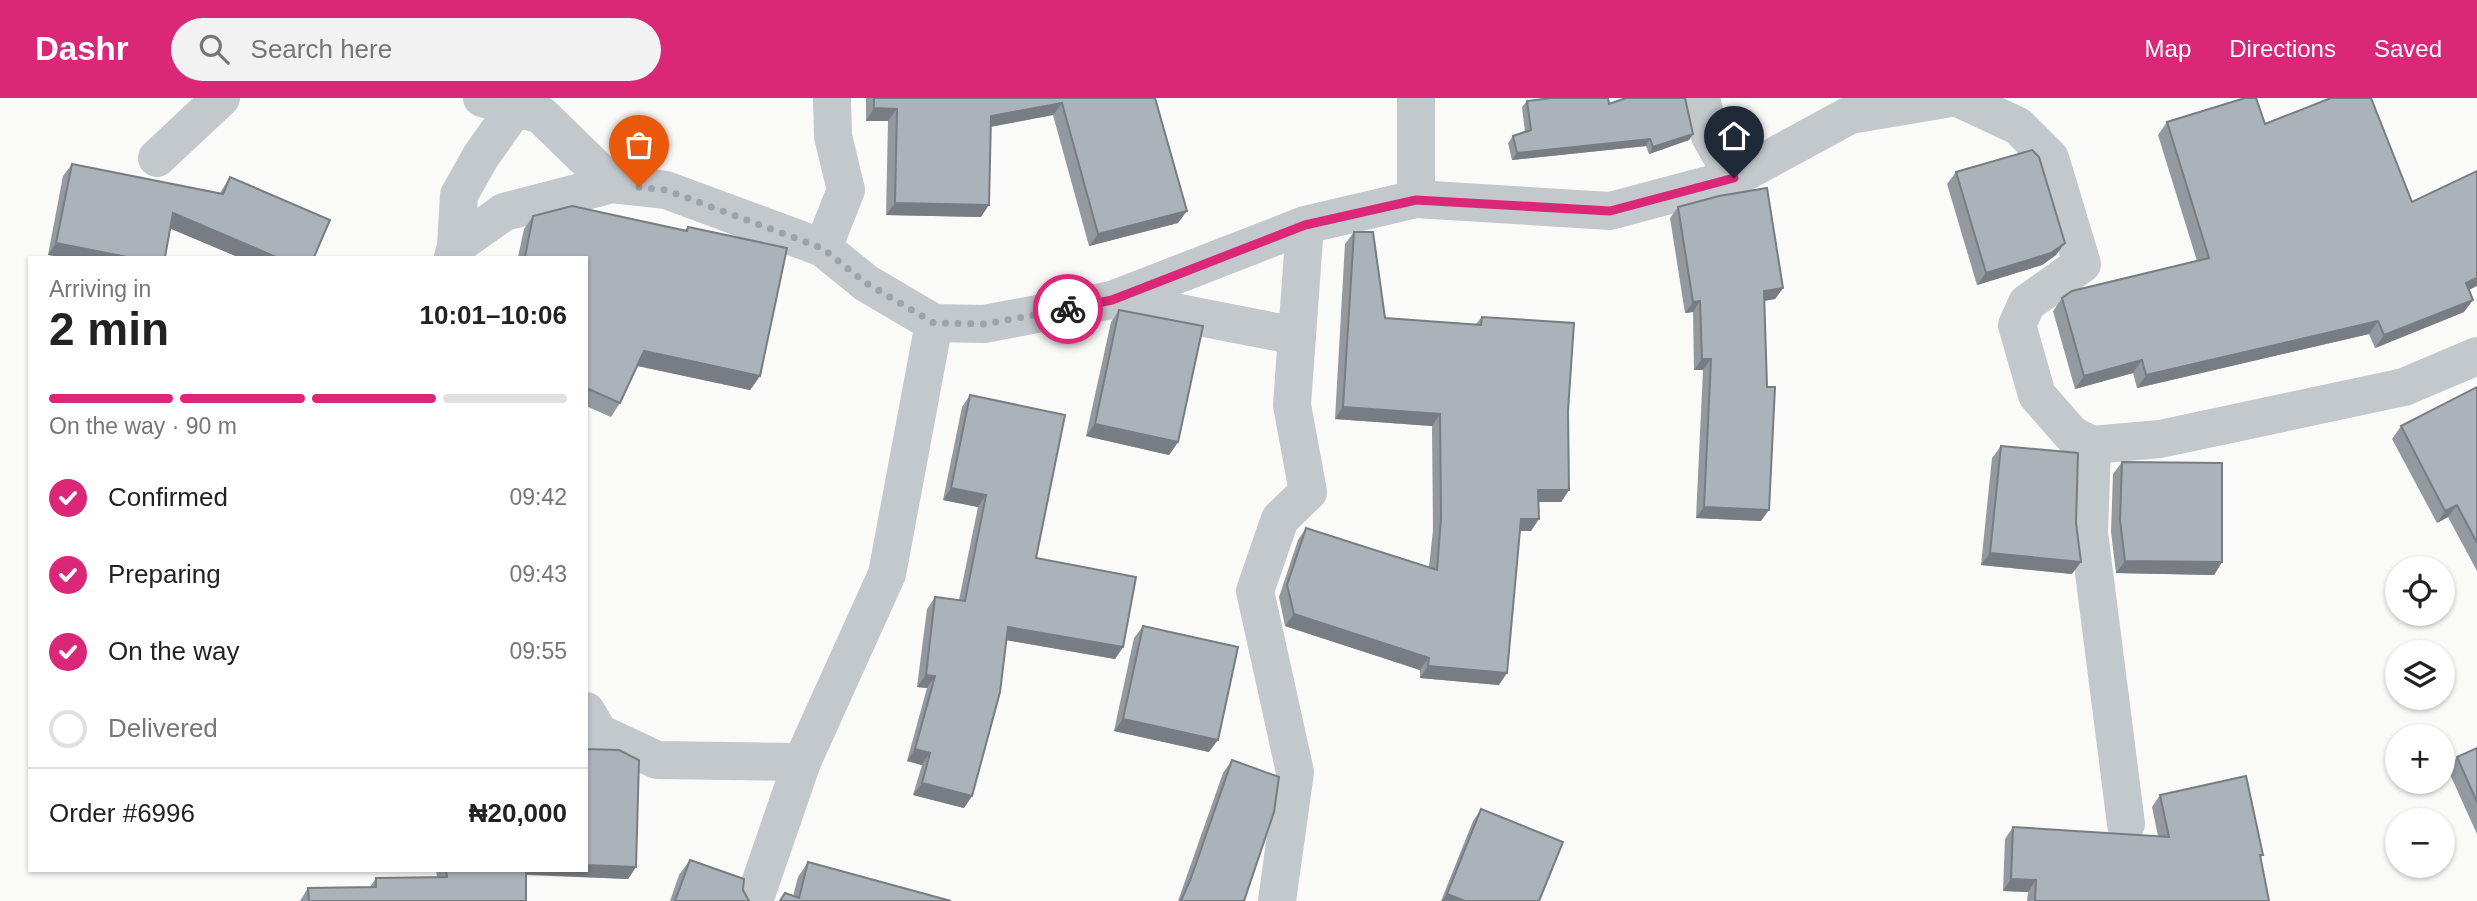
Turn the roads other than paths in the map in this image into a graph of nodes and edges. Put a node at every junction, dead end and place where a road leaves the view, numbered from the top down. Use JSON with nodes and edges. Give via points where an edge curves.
{"nodes":[{"id":1,"x":221,"y":98,"type":"edge"},
{"id":2,"x":832,"y":98,"type":"edge"},
{"id":3,"x":1416,"y":98,"type":"edge"},
{"id":4,"x":1701,"y":98,"type":"edge"},
{"id":5,"x":1951,"y":98,"type":"edge"},
{"id":6,"x":1958,"y":98,"type":"edge"},
{"id":7,"x":499,"y":103,"type":"edge"},
{"id":8,"x":157,"y":158,"type":"dead end"},
{"id":9,"x":1734,"y":178,"type":"junction"},
{"id":10,"x":612,"y":184,"type":"junction"},
{"id":11,"x":1416,"y":200,"type":"junction"},
{"id":12,"x":1305,"y":225,"type":"junction"},
{"id":13,"x":822,"y":248,"type":"junction"},
{"id":14,"x":454,"y":252,"type":"edge"},
{"id":15,"x":1112,"y":300,"type":"junction"},
{"id":16,"x":934,"y":323,"type":"junction"},
{"id":17,"x":1297,"y":336,"type":"junction"},
{"id":18,"x":2477,"y":356,"type":"edge"},
{"id":19,"x":2092,"y":445,"type":"junction"},
{"id":20,"x":588,"y":714,"type":"edge"},
{"id":21,"x":802,"y":762,"type":"junction"},
{"id":22,"x":2126,"y":824,"type":"dead end"},
{"id":23,"x":754,"y":901,"type":"edge"},
{"id":24,"x":1277,"y":901,"type":"edge"}],
"edges":[{"from":1,"to":8,"type":"street"},
{"from":2,"to":13,"type":"street","via":[[833,136],[846,190]]},
{"from":3,"to":11,"type":"street"},
{"from":4,"to":9,"type":"street","via":[[1710,136]]},
{"from":5,"to":9,"type":"street","via":[[1850,115]]},
{"from":6,"to":19,"type":"street","via":[[2018,126],[2050,158],[2082,264],[2027,303],[2017,326],[2037,395],[2072,435]]},
{"from":7,"to":10,"type":"street","via":[[541,115]]},
{"from":7,"to":14,"type":"street","via":[[481,156],[459,195]]},
{"from":9,"to":11,"type":"street","via":[[1610,211]]},
{"from":10,"to":13,"type":"street","via":[[666,190]]},
{"from":10,"to":14,"type":"street","via":[[504,212]]},
{"from":11,"to":12,"type":"street"},
{"from":12,"to":15,"type":"street"},
{"from":12,"to":17,"type":"street"},
{"from":13,"to":16,"type":"street","via":[[866,283]]},
{"from":15,"to":16,"type":"street","via":[[984,324]]},
{"from":15,"to":17,"type":"street"},
{"from":16,"to":21,"type":"street","via":[[887,574]]},
{"from":17,"to":24,"type":"street","via":[[1292,405],[1308,492],[1280,519],[1255,591],[1295,772]]},
{"from":18,"to":19,"type":"street","via":[[2404,387],[2160,439]]},
{"from":19,"to":22,"type":"street","via":[[2089,533]]},
{"from":20,"to":21,"type":"street","via":[[599,733],[657,760]]},
{"from":21,"to":23,"type":"street"}]}
